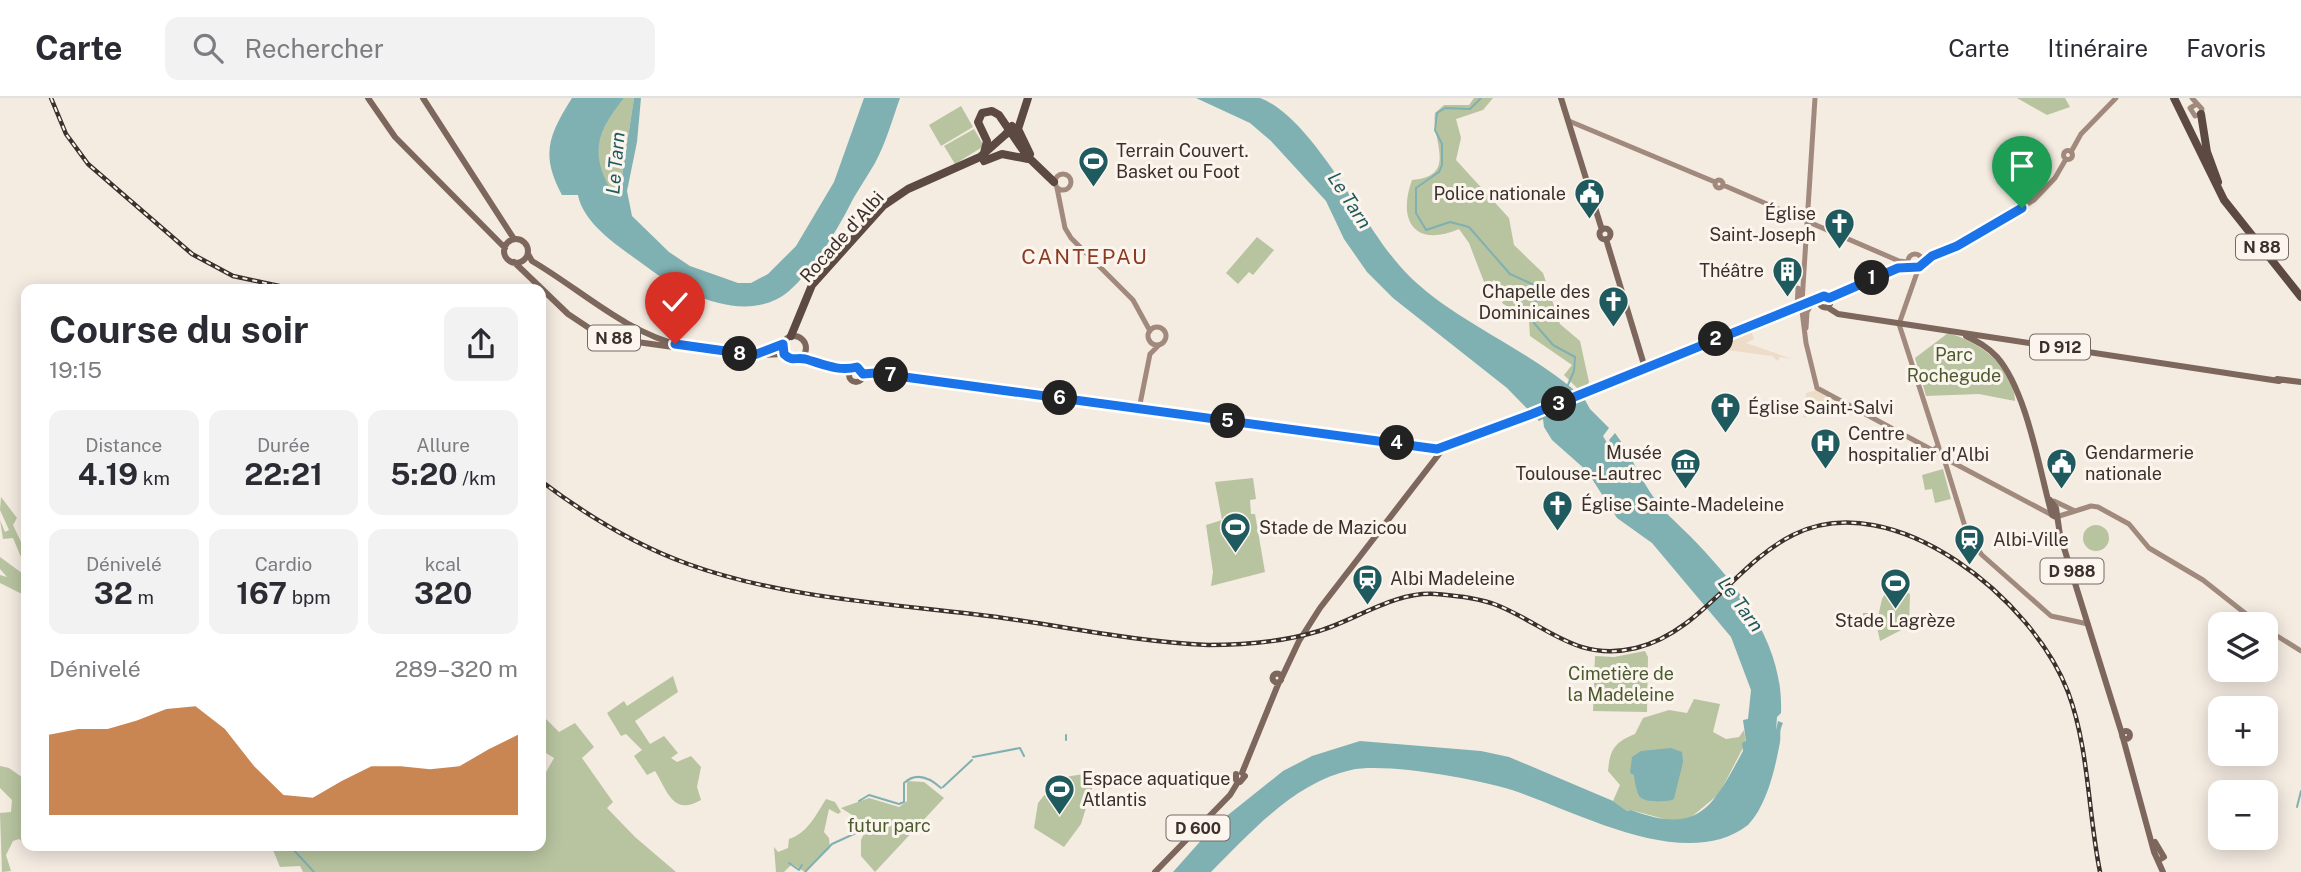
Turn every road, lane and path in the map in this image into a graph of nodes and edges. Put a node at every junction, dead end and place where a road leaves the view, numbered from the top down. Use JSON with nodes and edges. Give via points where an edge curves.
{"nodes":[{"id":1,"x":368,"y":98,"type":"edge"},
{"id":2,"x":423,"y":98,"type":"edge"},
{"id":3,"x":1026,"y":98,"type":"edge"},
{"id":4,"x":1562,"y":98,"type":"edge"},
{"id":5,"x":1815,"y":98,"type":"edge"},
{"id":6,"x":2174,"y":98,"type":"edge"},
{"id":7,"x":2114,"y":99,"type":"edge"},
{"id":8,"x":2193,"y":102,"type":"edge"},
{"id":9,"x":2201,"y":114,"type":"junction"},
{"id":10,"x":1001,"y":119,"type":"junction"},
{"id":11,"x":1569,"y":121,"type":"junction"},
{"id":12,"x":1010,"y":129,"type":"junction"},
{"id":13,"x":968,"y":167,"type":"junction"},
{"id":14,"x":944,"y":173,"type":"junction"},
{"id":15,"x":1055,"y":179,"type":"junction"},
{"id":16,"x":2218,"y":184,"type":"junction"},
{"id":17,"x":1065,"y":190,"type":"junction"},
{"id":18,"x":1805,"y":221,"type":"junction"},
{"id":19,"x":514,"y":239,"type":"junction"},
{"id":20,"x":505,"y":248,"type":"junction"},
{"id":21,"x":528,"y":254,"type":"junction"},
{"id":22,"x":514,"y":262,"type":"junction"},
{"id":23,"x":1912,"y":264,"type":"junction"},
{"id":24,"x":1801,"y":271,"type":"junction"},
{"id":25,"x":537,"y":284,"type":"edge"},
{"id":26,"x":2301,"y":290,"type":"edge"},
{"id":27,"x":546,"y":293,"type":"edge"},
{"id":28,"x":2301,"y":297,"type":"edge"},
{"id":29,"x":1826,"y":303,"type":"junction"},
{"id":30,"x":1802,"y":308,"type":"junction"},
{"id":31,"x":1899,"y":324,"type":"junction"},
{"id":32,"x":1153,"y":329,"type":"junction"},
{"id":33,"x":796,"y":337,"type":"junction"},
{"id":34,"x":1978,"y":339,"type":"junction"},
{"id":35,"x":1805,"y":340,"type":"junction"},
{"id":36,"x":1150,"y":342,"type":"junction"},
{"id":37,"x":783,"y":344,"type":"junction"},
{"id":38,"x":1159,"y":345,"type":"junction"},
{"id":39,"x":806,"y":350,"type":"junction"},
{"id":40,"x":784,"y":354,"type":"junction"},
{"id":41,"x":798,"y":359,"type":"junction"},
{"id":42,"x":822,"y":365,"type":"junction"},
{"id":43,"x":1646,"y":368,"type":"junction"},
{"id":44,"x":851,"y":370,"type":"junction"},
{"id":45,"x":863,"y":374,"type":"junction"},
{"id":46,"x":2298,"y":383,"type":"edge"},
{"id":47,"x":1598,"y":388,"type":"junction"},
{"id":48,"x":1817,"y":388,"type":"junction"},
{"id":49,"x":1136,"y":408,"type":"junction"},
{"id":50,"x":1531,"y":415,"type":"junction"},
{"id":51,"x":1451,"y":447,"type":"junction"},
{"id":52,"x":1440,"y":448,"type":"junction"},
{"id":53,"x":1937,"y":450,"type":"junction"},
{"id":54,"x":1446,"y":456,"type":"dead end"},
{"id":55,"x":1946,"y":460,"type":"junction"},
{"id":56,"x":2051,"y":501,"type":"junction"},
{"id":57,"x":2063,"y":506,"type":"junction"},
{"id":58,"x":2075,"y":511,"type":"junction"},
{"id":59,"x":2054,"y":513,"type":"junction"},
{"id":60,"x":2244,"y":612,"type":"edge"},
{"id":61,"x":2088,"y":624,"type":"junction"},
{"id":62,"x":2278,"y":637,"type":"edge"},
{"id":63,"x":2301,"y":651,"type":"edge"},
{"id":64,"x":1155,"y":872,"type":"edge"},
{"id":65,"x":2163,"y":872,"type":"edge"}],
"edges":[{"from":1,"to":20,"type":"main road","via":[[395,137]]},
{"from":2,"to":19,"type":"main road"},
{"from":3,"to":12,"type":"highway","name":"Rocade d'Albi"},
{"from":3,"to":15,"type":"highway","via":[[1019,133],[1032,157]]},
{"from":4,"to":11,"type":"main road"},
{"from":5,"to":18,"type":"main road"},
{"from":6,"to":16,"type":"highway","number":"N 88"},
{"from":6,"to":28,"type":"highway","number":"N 88","via":[[2233,212]]},
{"from":7,"to":23,"type":"main road","via":[[2079,131],[2050,181],[2026,205],[1957,246]]},
{"from":8,"to":9,"type":"main road","via":[[2203,109]]},
{"from":8,"to":9,"type":"main road","via":[[2192,114]]},
{"from":9,"to":16,"type":"highway"},
{"from":10,"to":12,"type":"highway","via":[[989,113],[980,126],[992,139]]},
{"from":10,"to":14,"type":"highway","via":[[995,111],[982,113],[978,125],[987,141],[986,150]]},
{"from":10,"to":15,"type":"highway","via":[[1021,149]]},
{"from":11,"to":18,"type":"main road","via":[[1715,182],[1717,188],[1723,185]]},
{"from":11,"to":43,"type":"main road","via":[[1603,229],[1600,236],[1606,239]]},
{"from":12,"to":13,"type":"highway","name":"Rocade d'Albi","via":[[991,153]]},
{"from":12,"to":14,"type":"highway","name":"Rocade d'Albi","via":[[980,157]]},
{"from":13,"to":15,"type":"highway","via":[[996,155],[1012,154],[1027,158]]},
{"from":13,"to":33,"type":"highway","name":"Rocade d'Albi","via":[[909,191],[886,207],[815,287]]},
{"from":14,"to":33,"type":"highway","name":"Rocade d'Albi","via":[[883,206],[812,285]]},
{"from":15,"to":17,"type":"main road"},
{"from":15,"to":17,"type":"main road","via":[[1065,174],[1070,179]]},
{"from":15,"to":32,"type":"main road","via":[[1071,238],[1133,300]]},
{"from":16,"to":26,"type":"highway","number":"N 88"},
{"from":17,"to":32,"type":"main road","via":[[1062,201],[1072,236],[1134,298]]},
{"from":18,"to":23,"type":"main road"},
{"from":18,"to":24,"type":"main road"},
{"from":19,"to":20,"type":"main road"},
{"from":19,"to":21,"type":"main road","via":[[525,243]]},
{"from":20,"to":22,"type":"main road"},
{"from":21,"to":22,"type":"main road"},
{"from":21,"to":37,"type":"main road","via":[[626,322],[695,348],[754,355]]},
{"from":22,"to":25,"type":"main road","number":"N 88"},
{"from":23,"to":29,"type":"main road"},
{"from":23,"to":31,"type":"main road"},
{"from":24,"to":30,"type":"main road"},
{"from":24,"to":30,"type":"main road"},
{"from":27,"to":40,"type":"main road","number":"N 88","via":[[592,330],[631,342],[737,356]]},
{"from":29,"to":30,"type":"main road"},
{"from":29,"to":31,"type":"main road","via":[[1837,314]]},
{"from":30,"to":35,"type":"main road"},
{"from":30,"to":35,"type":"main road"},
{"from":30,"to":43,"type":"main road"},
{"from":30,"to":47,"type":"main road"},
{"from":31,"to":34,"type":"main road"},
{"from":31,"to":53,"type":"main road"},
{"from":32,"to":36,"type":"main road"},
{"from":32,"to":38,"type":"main road","via":[[1165,334]]},
{"from":33,"to":37,"type":"main road"},
{"from":33,"to":39,"type":"main road"},
{"from":34,"to":46,"type":"main road","number":"D 912"},
{"from":34,"to":56,"type":"main road","via":[[2012,380]]},
{"from":35,"to":48,"type":"main road"},
{"from":36,"to":38,"type":"main road"},
{"from":36,"to":49,"type":"main road"},
{"from":37,"to":40,"type":"main road"},
{"from":38,"to":49,"type":"main road","via":[[1150,354]]},
{"from":39,"to":41,"type":"main road"},
{"from":39,"to":42,"type":"main road"},
{"from":40,"to":41,"type":"main road"},
{"from":41,"to":42,"type":"main road"},
{"from":42,"to":44,"type":"main road"},
{"from":43,"to":47,"type":"main road"},
{"from":44,"to":45,"type":"main road","via":[[857,367]]},
{"from":44,"to":45,"type":"main road","via":[[853,381]]},
{"from":45,"to":49,"type":"main road"},
{"from":47,"to":50,"type":"main road"},
{"from":48,"to":53,"type":"main road"},
{"from":48,"to":53,"type":"main road"},
{"from":49,"to":52,"type":"main road"},
{"from":50,"to":51,"type":"main road"},
{"from":50,"to":52,"type":"main road"},
{"from":51,"to":52,"type":"main road"},
{"from":51,"to":54,"type":"main road"},
{"from":52,"to":64,"type":"main road","number":"D 600","via":[[1299,641],[1242,773],[1245,779]]},
{"from":53,"to":55,"type":"main road"},
{"from":55,"to":59,"type":"main road"},
{"from":55,"to":61,"type":"main road","via":[[1966,537],[1981,558],[1986,556],[2051,616]]},
{"from":56,"to":57,"type":"main road"},
{"from":56,"to":59,"type":"main road"},
{"from":57,"to":58,"type":"main road"},
{"from":57,"to":59,"type":"main road"},
{"from":58,"to":59,"type":"main road"},
{"from":58,"to":60,"type":"main road","via":[[2094,506],[2129,524],[2149,548],[2203,580]]},
{"from":59,"to":61,"type":"main road","number":"D 988"},
{"from":61,"to":65,"type":"main road","number":"D 988"},
{"from":62,"to":63,"type":"main road"}]}
